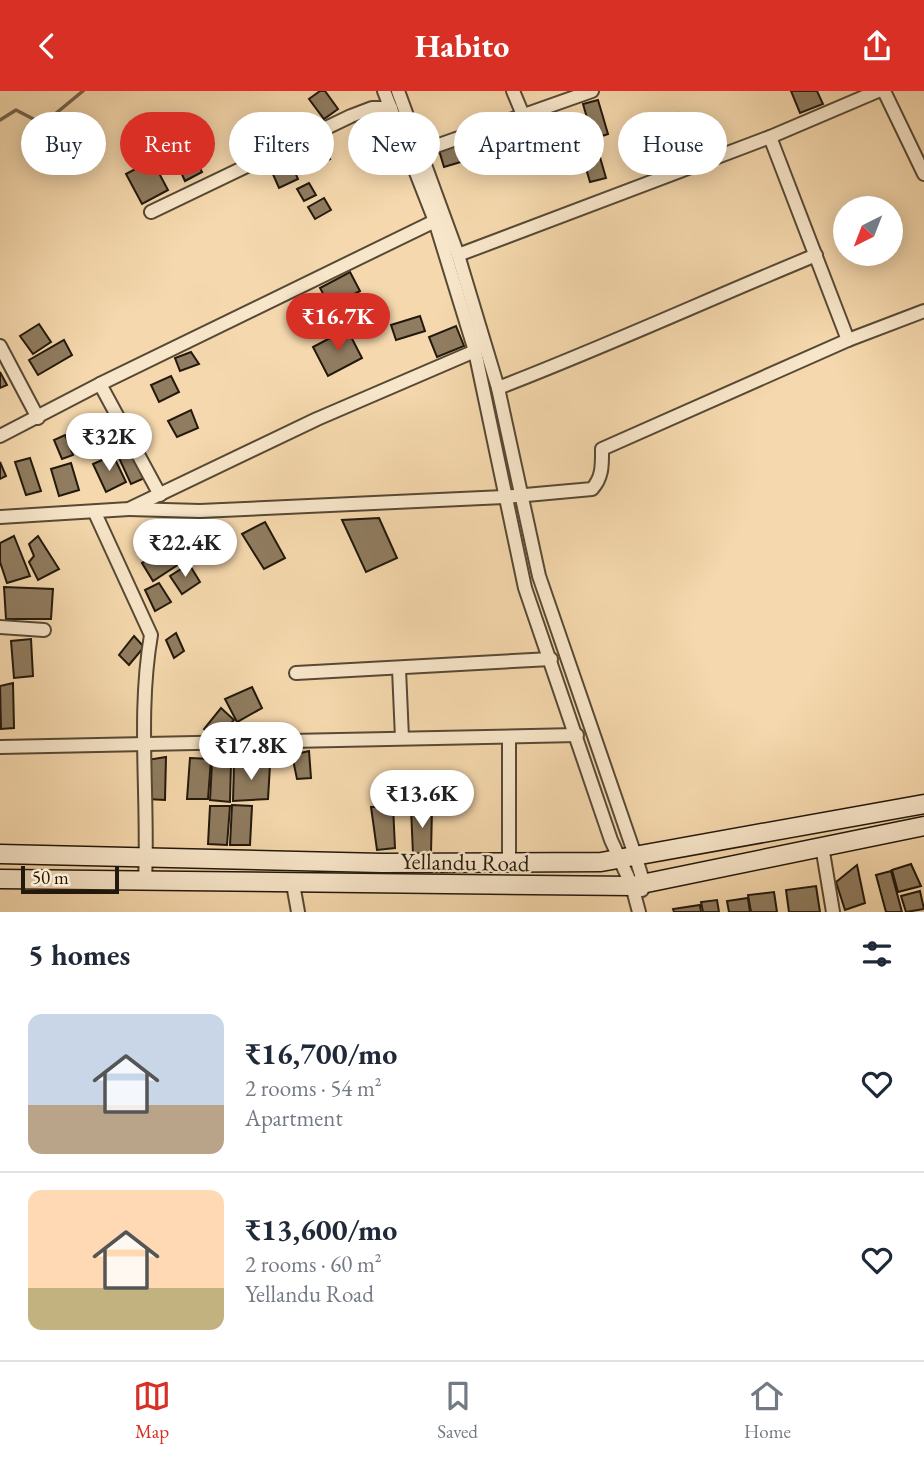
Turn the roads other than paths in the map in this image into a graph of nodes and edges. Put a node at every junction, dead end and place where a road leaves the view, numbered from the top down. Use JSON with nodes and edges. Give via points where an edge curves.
{"nodes":[{"id":1,"x":513,"y":91,"type":"edge"},
{"id":2,"x":592,"y":91,"type":"edge"},
{"id":3,"x":878,"y":91,"type":"edge"},
{"id":4,"x":884,"y":91,"type":"edge"},
{"id":5,"x":392,"y":97,"type":"edge"},
{"id":6,"x":522,"y":112,"type":"edge"},
{"id":7,"x":532,"y":112,"type":"edge"},
{"id":8,"x":770,"y":137,"type":"junction"},
{"id":9,"x":924,"y":174,"type":"edge"},
{"id":10,"x":428,"y":175,"type":"edge"},
{"id":11,"x":151,"y":212,"type":"dead end"},
{"id":12,"x":435,"y":221,"type":"junction"},
{"id":13,"x":458,"y":255,"type":"junction"},
{"id":14,"x":816,"y":255,"type":"junction"},
{"id":15,"x":924,"y":311,"type":"edge"},
{"id":16,"x":848,"y":339,"type":"junction"},
{"id":17,"x":0,"y":346,"type":"edge"},
{"id":18,"x":475,"y":351,"type":"junction"},
{"id":19,"x":100,"y":384,"type":"junction"},
{"id":20,"x":498,"y":388,"type":"junction"},
{"id":21,"x":38,"y":418,"type":"junction"},
{"id":22,"x":0,"y":436,"type":"edge"},
{"id":23,"x":160,"y":495,"type":"junction"},
{"id":24,"x":520,"y":496,"type":"junction"},
{"id":25,"x":504,"y":497,"type":"junction"},
{"id":26,"x":129,"y":509,"type":"junction"},
{"id":27,"x":95,"y":513,"type":"junction"},
{"id":28,"x":0,"y":517,"type":"edge"},
{"id":29,"x":0,"y":627,"type":"edge"},
{"id":30,"x":44,"y":630,"type":"dead end"},
{"id":31,"x":551,"y":659,"type":"junction"},
{"id":32,"x":399,"y":669,"type":"junction"},
{"id":33,"x":296,"y":673,"type":"dead end"},
{"id":34,"x":577,"y":735,"type":"junction"},
{"id":35,"x":509,"y":737,"type":"junction"},
{"id":36,"x":402,"y":738,"type":"junction"},
{"id":37,"x":144,"y":745,"type":"junction"},
{"id":38,"x":0,"y":747,"type":"edge"},
{"id":39,"x":924,"y":804,"type":"edge"},
{"id":40,"x":924,"y":826,"type":"edge"},
{"id":41,"x":822,"y":846,"type":"junction"},
{"id":42,"x":0,"y":854,"type":"edge"},
{"id":43,"x":146,"y":856,"type":"junction"},
{"id":44,"x":627,"y":857,"type":"junction"},
{"id":45,"x":509,"y":863,"type":"junction"},
{"id":46,"x":0,"y":879,"type":"edge"},
{"id":47,"x":145,"y":881,"type":"junction"},
{"id":48,"x":293,"y":884,"type":"junction"},
{"id":49,"x":638,"y":897,"type":"edge"},
{"id":50,"x":298,"y":912,"type":"edge"},
{"id":51,"x":833,"y":912,"type":"edge"}],
"edges":[{"from":1,"to":6,"type":"street"},
{"from":2,"to":7,"type":"street"},
{"from":3,"to":8,"type":"street"},
{"from":4,"to":9,"type":"street"},
{"from":5,"to":11,"type":"street"},
{"from":5,"to":12,"type":"street"},
{"from":8,"to":13,"type":"street"},
{"from":8,"to":14,"type":"street"},
{"from":10,"to":13,"type":"street"},
{"from":12,"to":18,"type":"street"},
{"from":12,"to":19,"type":"street"},
{"from":13,"to":20,"type":"street"},
{"from":14,"to":16,"type":"street"},
{"from":14,"to":20,"type":"street"},
{"from":15,"to":16,"type":"street"},
{"from":16,"to":24,"type":"street","via":[[601,449],[602,467],[592,489]]},
{"from":17,"to":21,"type":"street"},
{"from":18,"to":23,"type":"street","via":[[317,419]]},
{"from":18,"to":25,"type":"street"},
{"from":19,"to":21,"type":"street"},
{"from":19,"to":23,"type":"street"},
{"from":20,"to":24,"type":"street"},
{"from":21,"to":22,"type":"street"},
{"from":23,"to":26,"type":"street"},
{"from":24,"to":25,"type":"street"},
{"from":24,"to":44,"type":"street","via":[[539,576]]},
{"from":25,"to":26,"type":"street"},
{"from":25,"to":31,"type":"street","via":[[525,588]]},
{"from":26,"to":27,"type":"street"},
{"from":27,"to":28,"type":"street"},
{"from":27,"to":37,"type":"street","via":[[151,635]]},
{"from":29,"to":30,"type":"street"},
{"from":31,"to":32,"type":"street"},
{"from":31,"to":34,"type":"street"},
{"from":32,"to":33,"type":"street"},
{"from":32,"to":36,"type":"street"},
{"from":34,"to":35,"type":"street"},
{"from":34,"to":44,"type":"street"},
{"from":35,"to":36,"type":"street"},
{"from":35,"to":45,"type":"street"},
{"from":36,"to":37,"type":"street"},
{"from":37,"to":38,"type":"street"},
{"from":37,"to":43,"type":"street"},
{"from":39,"to":44,"type":"main road","name":"Yellandu Road"},
{"from":40,"to":41,"type":"main road","name":"Yellandu Road"},
{"from":41,"to":49,"type":"main road","name":"Yellandu Road"},
{"from":41,"to":51,"type":"street"},
{"from":42,"to":43,"type":"main road","name":"Yellandu Road"},
{"from":43,"to":45,"type":"main road","name":"Yellandu Road"},
{"from":43,"to":47,"type":"street"},
{"from":44,"to":45,"type":"main road","name":"Yellandu Road","via":[[601,862]]},
{"from":44,"to":49,"type":"street"},
{"from":46,"to":47,"type":"main road","name":"Yellandu Road"},
{"from":47,"to":48,"type":"main road","name":"Yellandu Road"},
{"from":48,"to":49,"type":"main road","name":"Yellandu Road"},
{"from":48,"to":50,"type":"street"}]}
